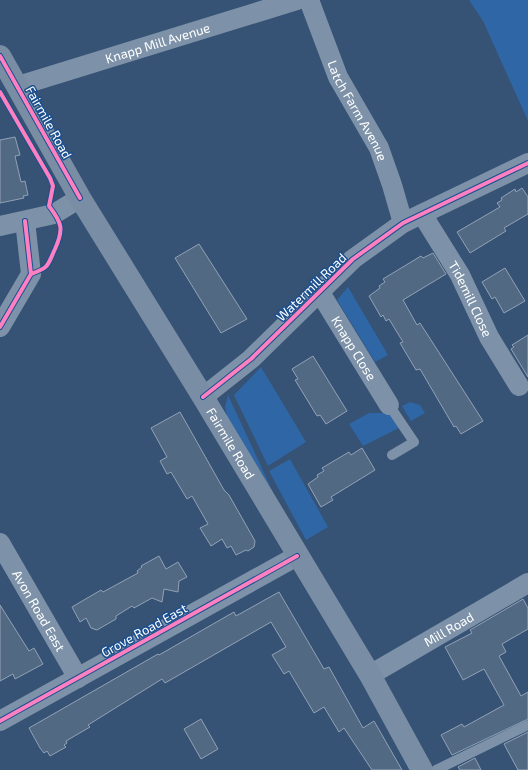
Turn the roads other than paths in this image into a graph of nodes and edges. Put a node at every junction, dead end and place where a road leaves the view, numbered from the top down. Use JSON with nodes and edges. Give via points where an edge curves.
{"nodes":[{"id":1,"x":297,"y":0,"type":"edge"},
{"id":2,"x":309,"y":0,"type":"edge"},
{"id":3,"x":0,"y":56,"type":"edge"},
{"id":4,"x":18,"y":86,"type":"junction"},
{"id":5,"x":528,"y":163,"type":"edge"},
{"id":6,"x":80,"y":198,"type":"junction"},
{"id":7,"x":422,"y":214,"type":"junction"},
{"id":8,"x":25,"y":221,"type":"junction"},
{"id":9,"x":403,"y":223,"type":"junction"},
{"id":10,"x":0,"y":226,"type":"edge"},
{"id":11,"x":319,"y":291,"type":"junction"},
{"id":12,"x":0,"y":327,"type":"edge"},
{"id":13,"x":518,"y":386,"type":"dead end"},
{"id":14,"x":203,"y":397,"type":"junction"},
{"id":15,"x":389,"y":405,"type":"joint"},
{"id":16,"x":392,"y":455,"type":"dead end"},
{"id":17,"x":0,"y":544,"type":"edge"},
{"id":18,"x":297,"y":556,"type":"junction"},
{"id":19,"x":528,"y":583,"type":"edge"},
{"id":20,"x":370,"y":675,"type":"junction"},
{"id":21,"x":78,"y":678,"type":"junction"},
{"id":22,"x":0,"y":722,"type":"edge"},
{"id":23,"x":528,"y":724,"type":"edge"},
{"id":24,"x":422,"y":770,"type":"edge"},
{"id":25,"x":436,"y":770,"type":"edge"}],
"edges":[{"from":1,"to":4,"type":"street","name":"Knapp Mill Avenue"},
{"from":2,"to":9,"type":"street","name":"Latch Farm Avenue","via":[[338,76],[379,148]]},
{"from":3,"to":4,"type":"main road","name":"Fairmile Road"},
{"from":4,"to":6,"type":"main road","name":"Fairmile Road"},
{"from":5,"to":7,"type":"street","name":"Watermill Road"},
{"from":6,"to":8,"type":"street","via":[[54,214]]},
{"from":6,"to":14,"type":"main road","name":"Fairmile Road"},
{"from":7,"to":9,"type":"street","name":"Watermill Road"},
{"from":7,"to":13,"type":"street","name":"Tidemill Close","via":[[460,275],[489,337]]},
{"from":8,"to":10,"type":"street"},
{"from":8,"to":12,"type":"street","via":[[31,274]]},
{"from":9,"to":11,"type":"street","name":"Watermill Road","via":[[353,259]]},
{"from":11,"to":14,"type":"street","name":"Watermill Road","via":[[251,359]]},
{"from":11,"to":15,"type":"street","name":"Knapp Close"},
{"from":14,"to":18,"type":"main road","name":"Fairmile Road"},
{"from":15,"to":16,"type":"lane","via":[[414,442]]},
{"from":17,"to":21,"type":"street","name":"Avon Road East"},
{"from":18,"to":20,"type":"main road","name":"Fairmile Road"},
{"from":18,"to":21,"type":"street","name":"Grove Road East"},
{"from":19,"to":20,"type":"street","name":"Mill Road"},
{"from":20,"to":24,"type":"main road","name":"Fairmile Road"},
{"from":21,"to":22,"type":"street","name":"Grove Road East"},
{"from":23,"to":25,"type":"lane"}]}
